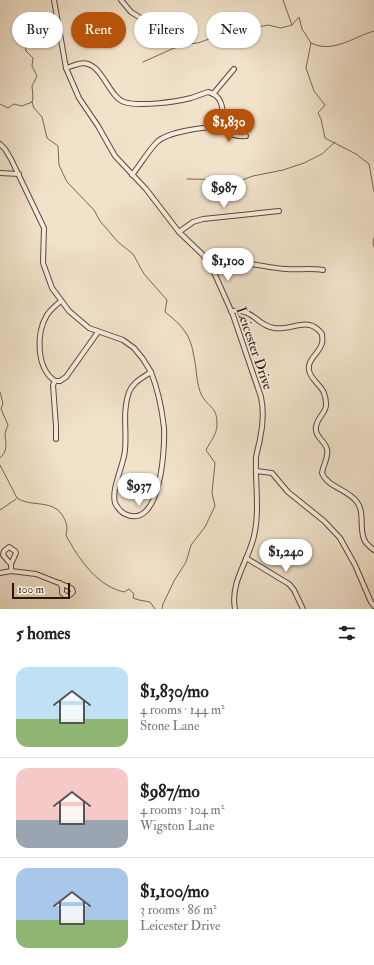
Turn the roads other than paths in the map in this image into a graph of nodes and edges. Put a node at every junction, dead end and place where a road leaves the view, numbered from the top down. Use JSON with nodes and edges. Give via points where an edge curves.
{"nodes":[{"id":1,"x":54,"y":0,"type":"edge"},
{"id":2,"x":122,"y":0,"type":"edge"},
{"id":3,"x":134,"y":14,"type":"edge"},
{"id":4,"x":66,"y":68,"type":"junction"},
{"id":5,"x":234,"y":69,"type":"dead end"},
{"id":6,"x":213,"y":94,"type":"junction"},
{"id":7,"x":217,"y":127,"type":"junction"},
{"id":8,"x":246,"y":136,"type":"dead end"},
{"id":9,"x":0,"y":144,"type":"edge"},
{"id":10,"x":0,"y":173,"type":"edge"},
{"id":11,"x":19,"y":174,"type":"junction"},
{"id":12,"x":132,"y":175,"type":"junction"},
{"id":13,"x":278,"y":211,"type":"dead end"},
{"id":14,"x":179,"y":232,"type":"junction"},
{"id":15,"x":214,"y":270,"type":"junction"},
{"id":16,"x":323,"y":270,"type":"dead end"},
{"id":17,"x":61,"y":301,"type":"junction"},
{"id":18,"x":232,"y":311,"type":"junction"},
{"id":19,"x":98,"y":332,"type":"junction"},
{"id":20,"x":151,"y":372,"type":"junction"},
{"id":21,"x":55,"y":382,"type":"junction"},
{"id":22,"x":56,"y":439,"type":"dead end"},
{"id":23,"x":256,"y":471,"type":"junction"},
{"id":24,"x":374,"y":550,"type":"edge"},
{"id":25,"x":246,"y":558,"type":"junction"},
{"id":26,"x":11,"y":564,"type":"dead end"},
{"id":27,"x":11,"y":571,"type":"junction"},
{"id":28,"x":0,"y":573,"type":"edge"},
{"id":29,"x":60,"y":583,"type":"dead end"},
{"id":30,"x":374,"y":606,"type":"edge"},
{"id":31,"x":235,"y":609,"type":"edge"},
{"id":32,"x":303,"y":609,"type":"edge"}],
"edges":[{"from":1,"to":4,"type":"street","name":"Leicester Drive"},
{"from":2,"to":3,"type":"street"},
{"from":4,"to":6,"type":"street","via":[[78,63],[87,64],[100,73],[116,97],[135,104],[178,101],[208,92]]},
{"from":4,"to":12,"type":"street","name":"Leicester Drive","via":[[79,98],[115,156]]},
{"from":5,"to":6,"type":"street"},
{"from":6,"to":7,"type":"street","via":[[220,100],[222,110],[222,119]]},
{"from":7,"to":8,"type":"street","via":[[231,135]]},
{"from":7,"to":12,"type":"street","via":[[197,128],[158,141]]},
{"from":9,"to":11,"type":"street"},
{"from":10,"to":11,"type":"street"},
{"from":11,"to":17,"type":"street","via":[[44,228],[44,263],[52,288]]},
{"from":12,"to":14,"type":"street","name":"Leicester Drive"},
{"from":13,"to":14,"type":"street","via":[[203,219],[193,222]]},
{"from":14,"to":15,"type":"street","name":"Leicester Drive","via":[[203,255]]},
{"from":15,"to":16,"type":"street","via":[[242,263],[288,270]]},
{"from":15,"to":18,"type":"street","name":"Leicester Drive"},
{"from":17,"to":19,"type":"street","via":[[79,320]]},
{"from":17,"to":21,"type":"street","via":[[47,314],[40,337],[40,354],[44,369]]},
{"from":18,"to":23,"type":"street","name":"Leicester Drive","via":[[262,404]]},
{"from":18,"to":24,"type":"street","via":[[241,310],[271,327],[282,329],[310,324],[322,334],[322,345],[308,370],[324,393],[326,405],[315,429],[327,449],[322,473],[328,482],[357,502],[361,510],[364,540]]},
{"from":19,"to":20,"type":"street","via":[[123,340],[134,348]]},
{"from":19,"to":21,"type":"street","via":[[66,377]]},
{"from":20,"to":20,"type":"street","via":[[163,420],[162,466],[153,502],[147,512],[132,516],[119,509],[115,504],[114,494],[125,450],[126,405],[129,392],[136,382]]},
{"from":21,"to":22,"type":"street"},
{"from":23,"to":25,"type":"street","name":"Leicester Drive","via":[[257,521]]},
{"from":23,"to":30,"type":"street","via":[[272,473],[288,492],[324,520],[340,538]]},
{"from":25,"to":31,"type":"street","name":"Leicester Drive","via":[[236,584],[233,599]]},
{"from":25,"to":32,"type":"street","via":[[289,584]]},
{"from":26,"to":27,"type":"street"},
{"from":27,"to":28,"type":"street"},
{"from":27,"to":29,"type":"street","via":[[36,574]]}]}
